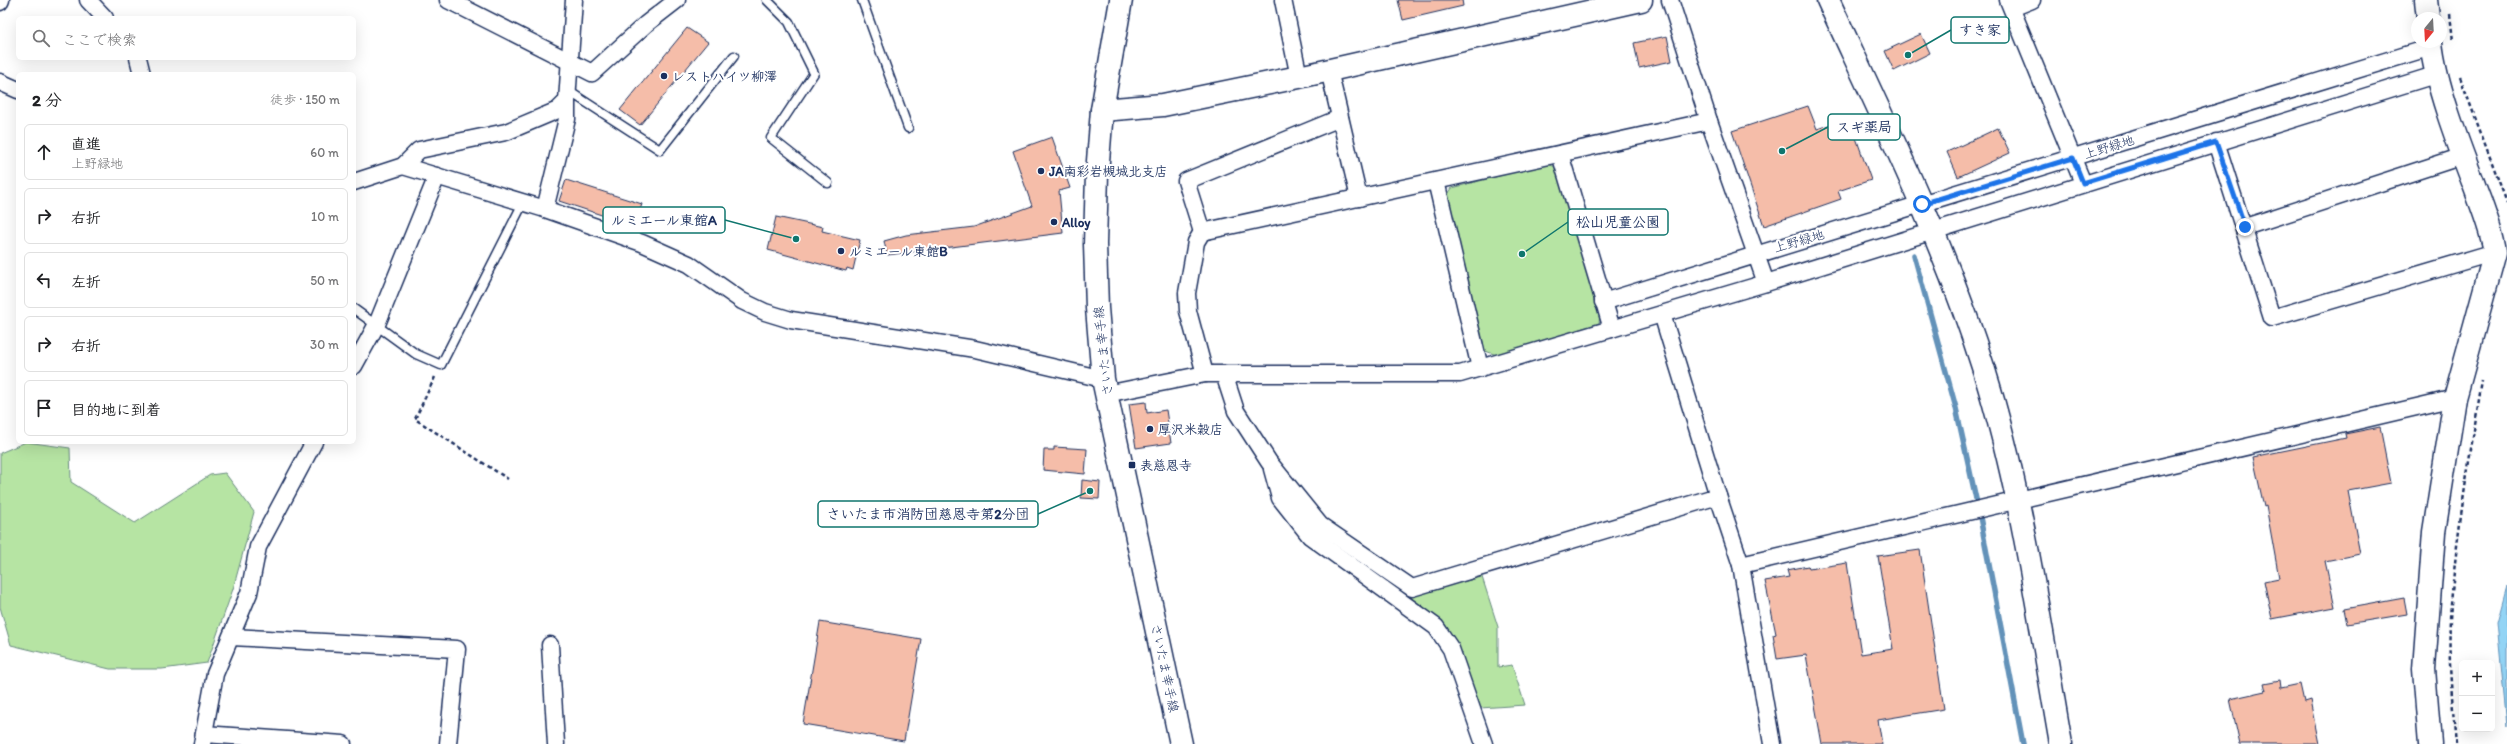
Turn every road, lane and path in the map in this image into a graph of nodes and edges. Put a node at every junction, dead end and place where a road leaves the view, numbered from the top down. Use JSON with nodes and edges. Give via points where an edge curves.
{"nodes":[{"id":1,"x":88,"y":0,"type":"edge"},
{"id":2,"x":448,"y":0,"type":"edge"},
{"id":3,"x":574,"y":0,"type":"edge"},
{"id":4,"x":656,"y":0,"type":"edge"},
{"id":5,"x":677,"y":0,"type":"edge"},
{"id":6,"x":766,"y":0,"type":"edge"},
{"id":7,"x":862,"y":0,"type":"edge"},
{"id":8,"x":1121,"y":0,"type":"edge"},
{"id":9,"x":1283,"y":0,"type":"edge"},
{"id":10,"x":1641,"y":0,"type":"edge"},
{"id":11,"x":1670,"y":0,"type":"edge"},
{"id":12,"x":1828,"y":0,"type":"edge"},
{"id":13,"x":2032,"y":0,"type":"edge"},
{"id":14,"x":2426,"y":0,"type":"edge"},
{"id":15,"x":2010,"y":4,"type":"edge"},
{"id":16,"x":2449,"y":11,"type":"dead end"},
{"id":17,"x":2427,"y":12,"type":"edge"},
{"id":18,"x":103,"y":16,"type":"edge"},
{"id":19,"x":646,"y":24,"type":"junction"},
{"id":20,"x":2421,"y":48,"type":"edge"},
{"id":21,"x":2433,"y":48,"type":"edge"},
{"id":22,"x":2454,"y":48,"type":"dead end"},
{"id":23,"x":734,"y":56,"type":"dead end"},
{"id":24,"x":138,"y":60,"type":"edge"},
{"id":25,"x":570,"y":63,"type":"junction"},
{"id":26,"x":1329,"y":70,"type":"junction"},
{"id":27,"x":142,"y":72,"type":"edge"},
{"id":28,"x":2448,"y":72,"type":"junction"},
{"id":29,"x":1299,"y":77,"type":"junction"},
{"id":30,"x":0,"y":82,"type":"edge"},
{"id":31,"x":16,"y":89,"type":"edge"},
{"id":32,"x":567,"y":95,"type":"junction"},
{"id":33,"x":1102,"y":110,"type":"junction"},
{"id":34,"x":1340,"y":118,"type":"junction"},
{"id":35,"x":1709,"y":121,"type":"junction"},
{"id":36,"x":908,"y":128,"type":"dead end"},
{"id":37,"x":2216,"y":142,"type":"junction"},
{"id":38,"x":1560,"y":154,"type":"junction"},
{"id":39,"x":2463,"y":156,"type":"junction"},
{"id":40,"x":2073,"y":158,"type":"junction"},
{"id":41,"x":403,"y":166,"type":"junction"},
{"id":42,"x":437,"y":176,"type":"junction"},
{"id":43,"x":356,"y":181,"type":"edge"},
{"id":44,"x":1436,"y":181,"type":"junction"},
{"id":45,"x":828,"y":183,"type":"dead end"},
{"id":46,"x":2083,"y":183,"type":"junction"},
{"id":47,"x":1359,"y":198,"type":"junction"},
{"id":48,"x":523,"y":203,"type":"junction"},
{"id":49,"x":2507,"y":203,"type":"edge"},
{"id":50,"x":1922,"y":204,"type":"junction"},
{"id":51,"x":545,"y":209,"type":"junction"},
{"id":52,"x":2245,"y":227,"type":"junction"},
{"id":53,"x":1933,"y":230,"type":"junction"},
{"id":54,"x":1202,"y":232,"type":"junction"},
{"id":55,"x":2495,"y":252,"type":"junction"},
{"id":56,"x":1756,"y":253,"type":"junction"},
{"id":57,"x":1766,"y":283,"type":"junction"},
{"id":58,"x":1603,"y":302,"type":"junction"},
{"id":59,"x":356,"y":310,"type":"edge"},
{"id":60,"x":1662,"y":314,"type":"junction"},
{"id":61,"x":377,"y":324,"type":"junction"},
{"id":62,"x":1612,"y":329,"type":"junction"},
{"id":63,"x":356,"y":362,"type":"edge"},
{"id":64,"x":441,"y":365,"type":"junction"},
{"id":65,"x":1480,"y":368,"type":"junction"},
{"id":66,"x":1205,"y":374,"type":"junction"},
{"id":67,"x":1224,"y":374,"type":"junction"},
{"id":68,"x":2483,"y":377,"type":"dead end"},
{"id":69,"x":1105,"y":386,"type":"junction"},
{"id":70,"x":2455,"y":398,"type":"junction"},
{"id":71,"x":313,"y":444,"type":"edge"},
{"id":72,"x":1269,"y":462,"type":"junction"},
{"id":73,"x":508,"y":479,"type":"dead end"},
{"id":74,"x":1718,"y":496,"type":"junction"},
{"id":75,"x":2019,"y":500,"type":"junction"},
{"id":76,"x":1741,"y":565,"type":"junction"},
{"id":77,"x":231,"y":637,"type":"junction"},
{"id":78,"x":550,"y":645,"type":"dead end"},
{"id":79,"x":203,"y":739,"type":"edge"},
{"id":80,"x":342,"y":744,"type":"edge"},
{"id":81,"x":448,"y":744,"type":"edge"},
{"id":82,"x":556,"y":744,"type":"edge"},
{"id":83,"x":1181,"y":744,"type":"edge"},
{"id":84,"x":1484,"y":744,"type":"edge"},
{"id":85,"x":1772,"y":744,"type":"edge"},
{"id":86,"x":2061,"y":744,"type":"edge"},
{"id":87,"x":2430,"y":744,"type":"edge"},
{"id":88,"x":2456,"y":744,"type":"edge"}],
"edges":[{"from":1,"to":18,"type":"street"},
{"from":2,"to":25,"type":"street"},
{"from":3,"to":25,"type":"street"},
{"from":4,"to":19,"type":"street"},
{"from":5,"to":19,"type":"street"},
{"from":6,"to":45,"type":"lane","via":[[788,22],[814,73],[771,138]]},
{"from":7,"to":36,"type":"lane"},
{"from":8,"to":33,"type":"street","name":"さいたま幸手線"},
{"from":9,"to":29,"type":"street"},
{"from":10,"to":26,"type":"street"},
{"from":11,"to":35,"type":"street"},
{"from":12,"to":50,"type":"street"},
{"from":13,"to":15,"type":"street"},
{"from":14,"to":17,"type":"street"},
{"from":15,"to":40,"type":"street"},
{"from":16,"to":22,"type":"path"},
{"from":19,"to":25,"type":"street","via":[[592,73]]},
{"from":20,"to":40,"type":"street","name":"上野緑地"},
{"from":21,"to":28,"type":"street"},
{"from":23,"to":32,"type":"lane","via":[[660,150]]},
{"from":24,"to":27,"type":"street"},
{"from":25,"to":32,"type":"street"},
{"from":26,"to":29,"type":"street"},
{"from":26,"to":34,"type":"street"},
{"from":28,"to":37,"type":"street"},
{"from":28,"to":39,"type":"street"},
{"from":28,"to":49,"type":"path"},
{"from":29,"to":33,"type":"street","via":[[1163,105]]},
{"from":30,"to":31,"type":"street"},
{"from":32,"to":41,"type":"street","via":[[558,110],[506,132],[419,150]]},
{"from":32,"to":51,"type":"street","via":[[567,119]]},
{"from":33,"to":69,"type":"street","name":"さいたま幸手線","via":[[1095,244]]},
{"from":34,"to":47,"type":"street"},
{"from":34,"to":54,"type":"street","via":[[1186,181]]},
{"from":35,"to":38,"type":"street"},
{"from":35,"to":56,"type":"street"},
{"from":37,"to":46,"type":"street"},
{"from":37,"to":52,"type":"street"},
{"from":38,"to":44,"type":"street"},
{"from":38,"to":58,"type":"street"},
{"from":39,"to":52,"type":"street"},
{"from":39,"to":55,"type":"street","via":[[2492,234]]},
{"from":40,"to":46,"type":"street"},
{"from":40,"to":50,"type":"street","name":"上野緑地"},
{"from":41,"to":42,"type":"street"},
{"from":41,"to":43,"type":"street"},
{"from":42,"to":48,"type":"street"},
{"from":42,"to":61,"type":"street"},
{"from":44,"to":47,"type":"street"},
{"from":44,"to":65,"type":"street"},
{"from":46,"to":53,"type":"street"},
{"from":47,"to":54,"type":"street"},
{"from":48,"to":51,"type":"street"},
{"from":48,"to":64,"type":"lane"},
{"from":50,"to":53,"type":"street"},
{"from":50,"to":56,"type":"street","name":"上野緑地"},
{"from":51,"to":69,"type":"street","via":[[642,243],[689,264],[742,301],[765,312],[791,320],[975,349]]},
{"from":52,"to":55,"type":"street","via":[[2272,318]]},
{"from":53,"to":57,"type":"street"},
{"from":53,"to":75,"type":"street","via":[[1984,370]]},
{"from":54,"to":66,"type":"street","via":[[1196,242],[1188,311]]},
{"from":55,"to":70,"type":"street"},
{"from":56,"to":57,"type":"street"},
{"from":56,"to":58,"type":"street","name":"上野緑地"},
{"from":57,"to":60,"type":"street"},
{"from":58,"to":62,"type":"street"},
{"from":59,"to":61,"type":"lane"},
{"from":60,"to":62,"type":"street"},
{"from":60,"to":74,"type":"street"},
{"from":61,"to":63,"type":"street"},
{"from":61,"to":64,"type":"lane","via":[[416,354]]},
{"from":62,"to":65,"type":"street"},
{"from":64,"to":73,"type":"path","via":[[416,419]]},
{"from":65,"to":67,"type":"street","via":[[1460,374]]},
{"from":66,"to":67,"type":"street"},
{"from":66,"to":69,"type":"street"},
{"from":67,"to":72,"type":"street","via":[[1236,411]]},
{"from":68,"to":88,"type":"path","via":[[2451,605],[2450,675]]},
{"from":69,"to":83,"type":"street","name":"さいたま幸手線"},
{"from":70,"to":75,"type":"street"},
{"from":70,"to":87,"type":"street","via":[[2434,532],[2425,661]]},
{"from":71,"to":77,"type":"street","via":[[258,546],[249,593]]},
{"from":72,"to":74,"type":"street","via":[[1320,525],[1412,588]]},
{"from":72,"to":84,"type":"street","via":[[1280,498],[1310,536],[1436,628],[1451,649]]},
{"from":74,"to":76,"type":"street"},
{"from":75,"to":76,"type":"street"},
{"from":75,"to":86,"type":"street"},
{"from":76,"to":85,"type":"street"},
{"from":77,"to":79,"type":"street","via":[[215,674]]},
{"from":77,"to":81,"type":"street","via":[[457,649]]},
{"from":78,"to":82,"type":"street"},
{"from":79,"to":80,"type":"street"}]}
